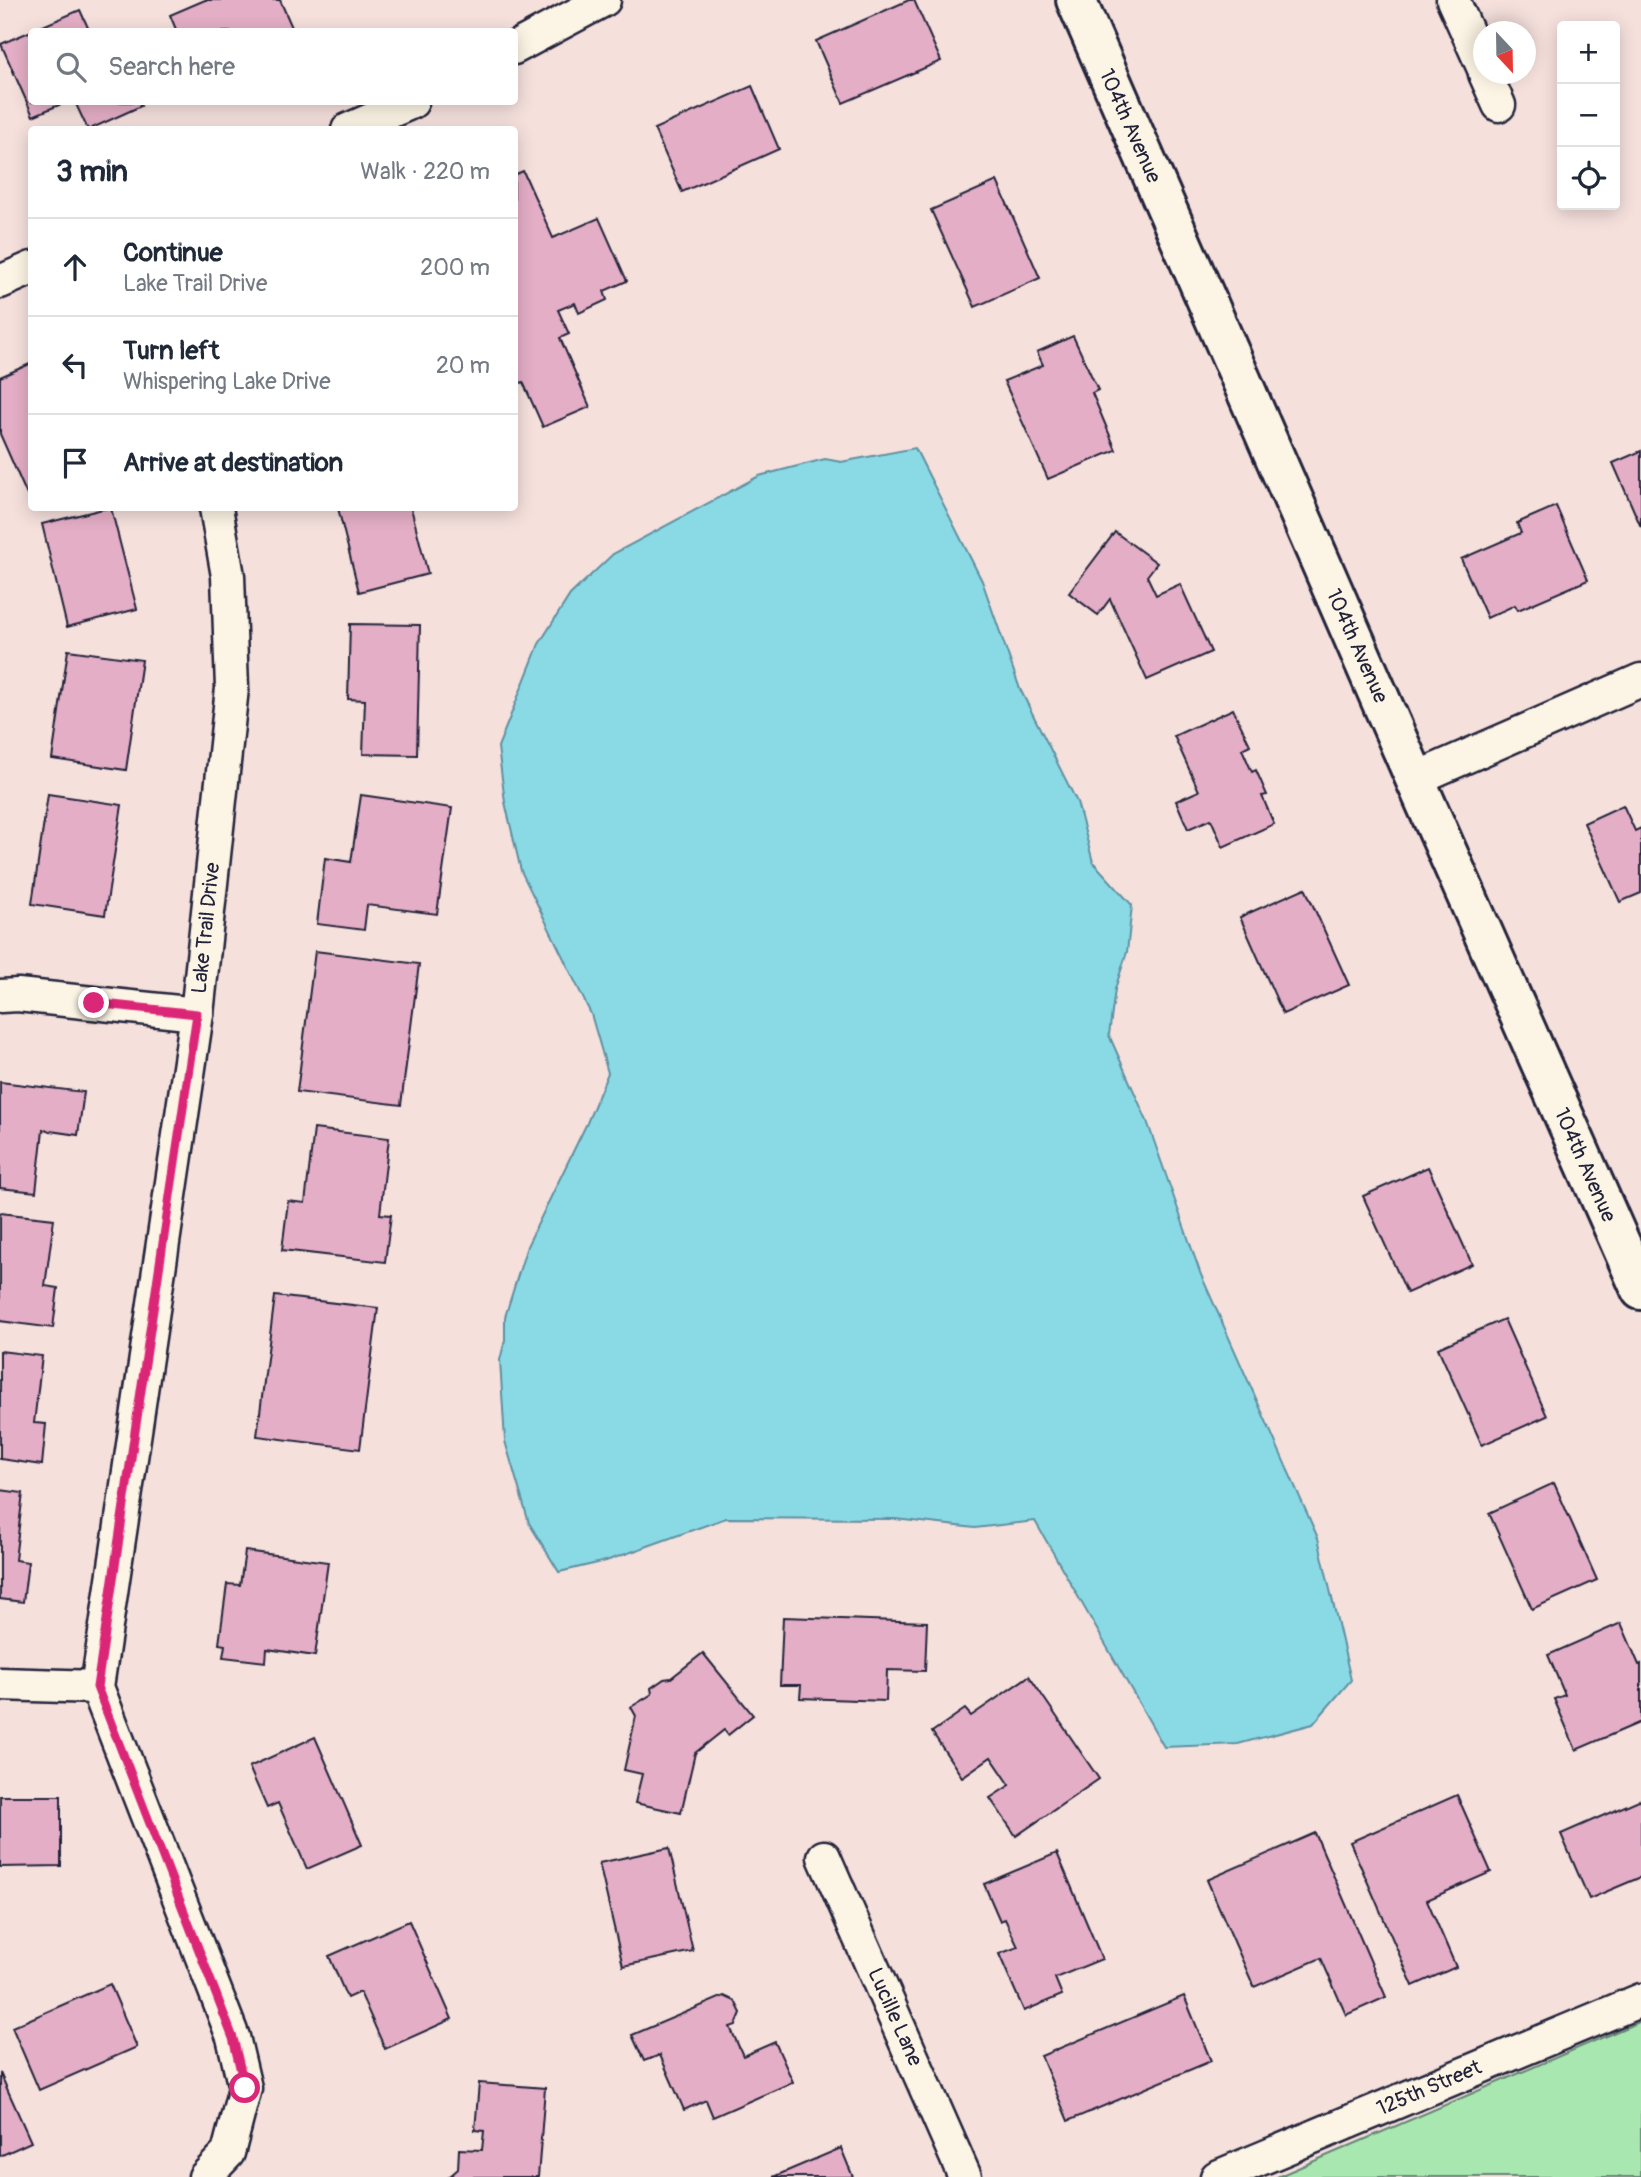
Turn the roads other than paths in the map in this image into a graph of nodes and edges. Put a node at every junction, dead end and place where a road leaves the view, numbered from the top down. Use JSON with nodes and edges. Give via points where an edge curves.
{"nodes":[{"id":1,"x":604,"y":0,"type":"edge"},
{"id":2,"x":1076,"y":0,"type":"edge"},
{"id":3,"x":1453,"y":0,"type":"edge"},
{"id":4,"x":518,"y":46,"type":"edge"},
{"id":5,"x":1473,"y":46,"type":"edge"},
{"id":6,"x":1490,"y":84,"type":"edge"},
{"id":7,"x":405,"y":105,"type":"edge"},
{"id":8,"x":1499,"y":106,"type":"dead end"},
{"id":9,"x":357,"y":126,"type":"edge"},
{"id":10,"x":28,"y":270,"type":"edge"},
{"id":11,"x":0,"y":282,"type":"edge"},
{"id":12,"x":217,"y":511,"type":"edge"},
{"id":13,"x":1641,"y":680,"type":"edge"},
{"id":14,"x":1415,"y":779,"type":"junction"},
{"id":15,"x":0,"y":996,"type":"edge"},
{"id":16,"x":197,"y":1014,"type":"junction"},
{"id":17,"x":1641,"y":1290,"type":"edge"},
{"id":18,"x":0,"y":1684,"type":"edge"},
{"id":19,"x":97,"y":1687,"type":"junction"},
{"id":20,"x":824,"y":1857,"type":"dead end"},
{"id":21,"x":1641,"y":2000,"type":"edge"},
{"id":22,"x":205,"y":2177,"type":"edge"},
{"id":23,"x":965,"y":2177,"type":"edge"},
{"id":24,"x":1217,"y":2177,"type":"edge"}],
"edges":[{"from":1,"to":4,"type":"street"},
{"from":2,"to":14,"type":"street","name":"104th Avenue"},
{"from":3,"to":5,"type":"street"},
{"from":6,"to":8,"type":"street"},
{"from":7,"to":9,"type":"street"},
{"from":10,"to":11,"type":"street"},
{"from":12,"to":16,"type":"street","name":"Lake Trail Drive","via":[[228,576],[232,688]]},
{"from":13,"to":14,"type":"street"},
{"from":14,"to":17,"type":"street","name":"104th Avenue"},
{"from":15,"to":16,"type":"street"},
{"from":16,"to":19,"type":"street","name":"Lake Trail Drive"},
{"from":18,"to":19,"type":"street"},
{"from":19,"to":22,"type":"street","name":"Lake Trail Drive","via":[[233,2038],[245,2088],[228,2154]]},
{"from":20,"to":23,"type":"street","name":"Lucille Lane"},
{"from":21,"to":24,"type":"street","name":"125th Street"}]}
